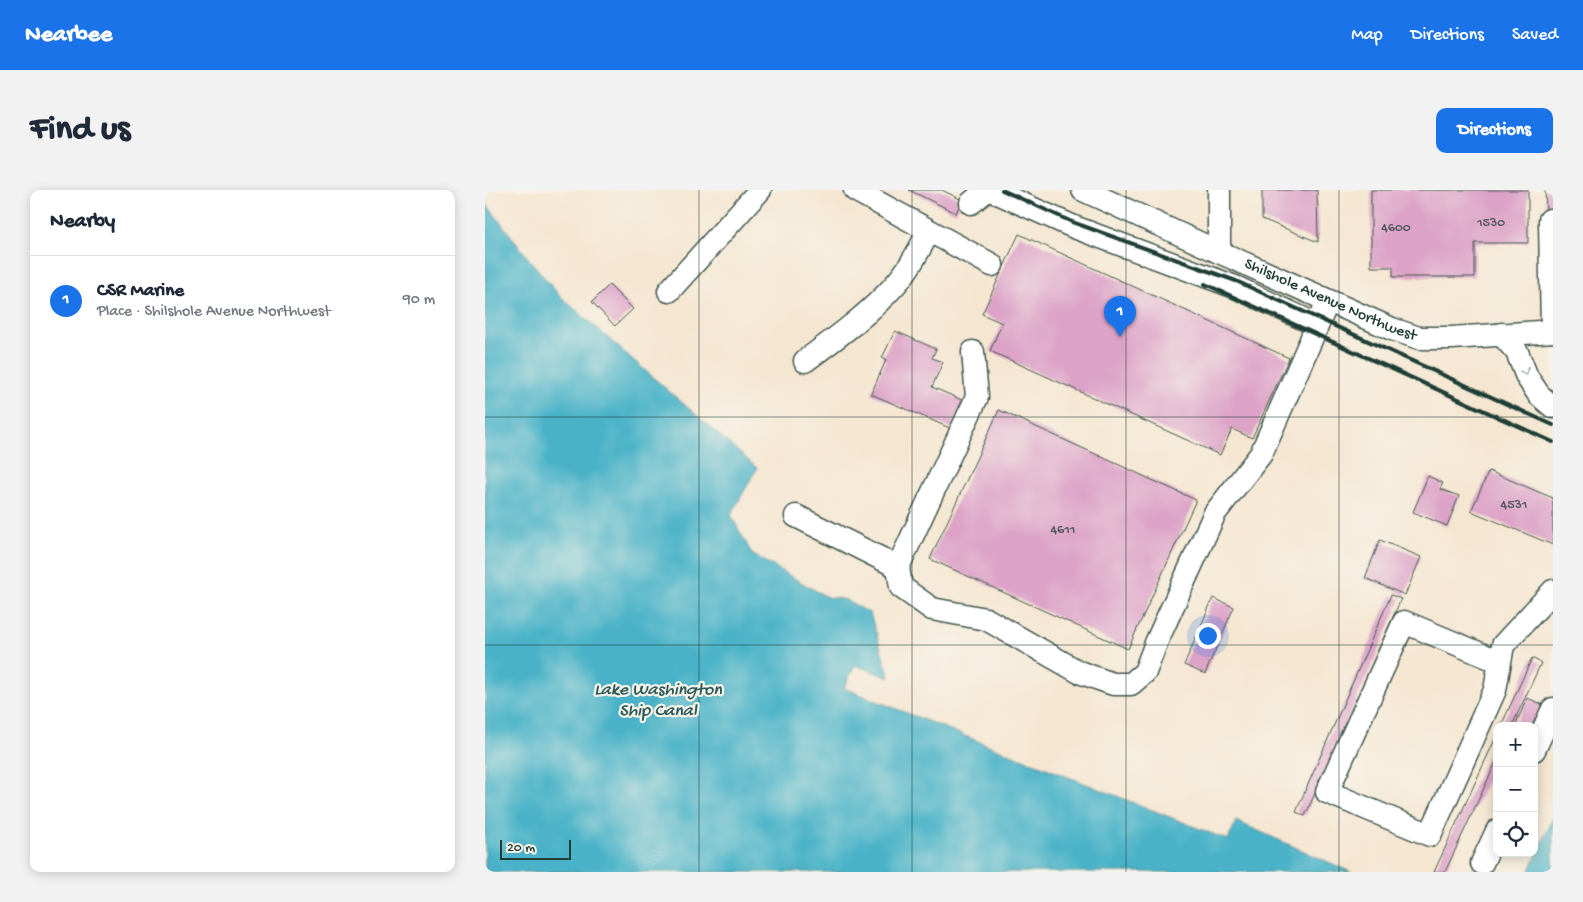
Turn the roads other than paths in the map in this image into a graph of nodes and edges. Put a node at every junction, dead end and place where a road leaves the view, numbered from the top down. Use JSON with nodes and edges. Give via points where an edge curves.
{"nodes":[{"id":1,"x":760,"y":190,"type":"edge"},
{"id":2,"x":855,"y":190,"type":"edge"},
{"id":3,"x":991,"y":190,"type":"edge"},
{"id":4,"x":1083,"y":190,"type":"edge"},
{"id":5,"x":1219,"y":190,"type":"edge"},
{"id":6,"x":1550,"y":220,"type":"dead end"},
{"id":7,"x":929,"y":231,"type":"junction"},
{"id":8,"x":1219,"y":252,"type":"junction"},
{"id":9,"x":992,"y":265,"type":"dead end"},
{"id":10,"x":669,"y":291,"type":"dead end"},
{"id":11,"x":1328,"y":301,"type":"junction"},
{"id":12,"x":1317,"y":325,"type":"junction"},
{"id":13,"x":1553,"y":331,"type":"edge"},
{"id":14,"x":1501,"y":334,"type":"junction"},
{"id":15,"x":973,"y":352,"type":"dead end"},
{"id":16,"x":805,"y":361,"type":"dead end"},
{"id":17,"x":1553,"y":407,"type":"edge"},
{"id":18,"x":796,"y":516,"type":"dead end"},
{"id":19,"x":898,"y":567,"type":"junction"},
{"id":20,"x":1553,"y":591,"type":"edge"},
{"id":21,"x":1500,"y":662,"type":"junction"},
{"id":22,"x":1553,"y":710,"type":"edge"},
{"id":23,"x":1538,"y":742,"type":"edge"},
{"id":24,"x":1493,"y":840,"type":"edge"},
{"id":25,"x":1482,"y":863,"type":"dead end"}],
"edges":[{"from":1,"to":10,"type":"street"},
{"from":2,"to":7,"type":"street"},
{"from":3,"to":12,"type":"street","via":[[1074,227],[1235,287]]},
{"from":4,"to":8,"type":"street","name":"Shilshole Avenue Northwest"},
{"from":5,"to":8,"type":"street"},
{"from":6,"to":13,"type":"street"},
{"from":7,"to":9,"type":"street"},
{"from":7,"to":16,"type":"street","via":[[895,286],[843,333]]},
{"from":8,"to":11,"type":"street","name":"Shilshole Avenue Northwest"},
{"from":11,"to":12,"type":"street"},
{"from":11,"to":14,"type":"street","name":"Shilshole Avenue Northwest","via":[[1419,338]]},
{"from":12,"to":19,"type":"street","via":[[1261,454],[1215,513],[1145,672],[1131,684],[1113,684],[1079,672],[986,619],[932,610],[901,587]]},
{"from":13,"to":14,"type":"street","name":"Shilshole Avenue Northwest"},
{"from":14,"to":17,"type":"street","one_way":true,"via":[[1517,352],[1539,395]]},
{"from":15,"to":19,"type":"street","via":[[977,398]]},
{"from":18,"to":19,"type":"street"},
{"from":20,"to":21,"type":"street","via":[[1503,645]]},
{"from":21,"to":21,"type":"street","via":[[1404,622],[1327,792],[1430,835],[1495,690]]},
{"from":22,"to":23,"type":"street"},
{"from":24,"to":25,"type":"street"}]}
